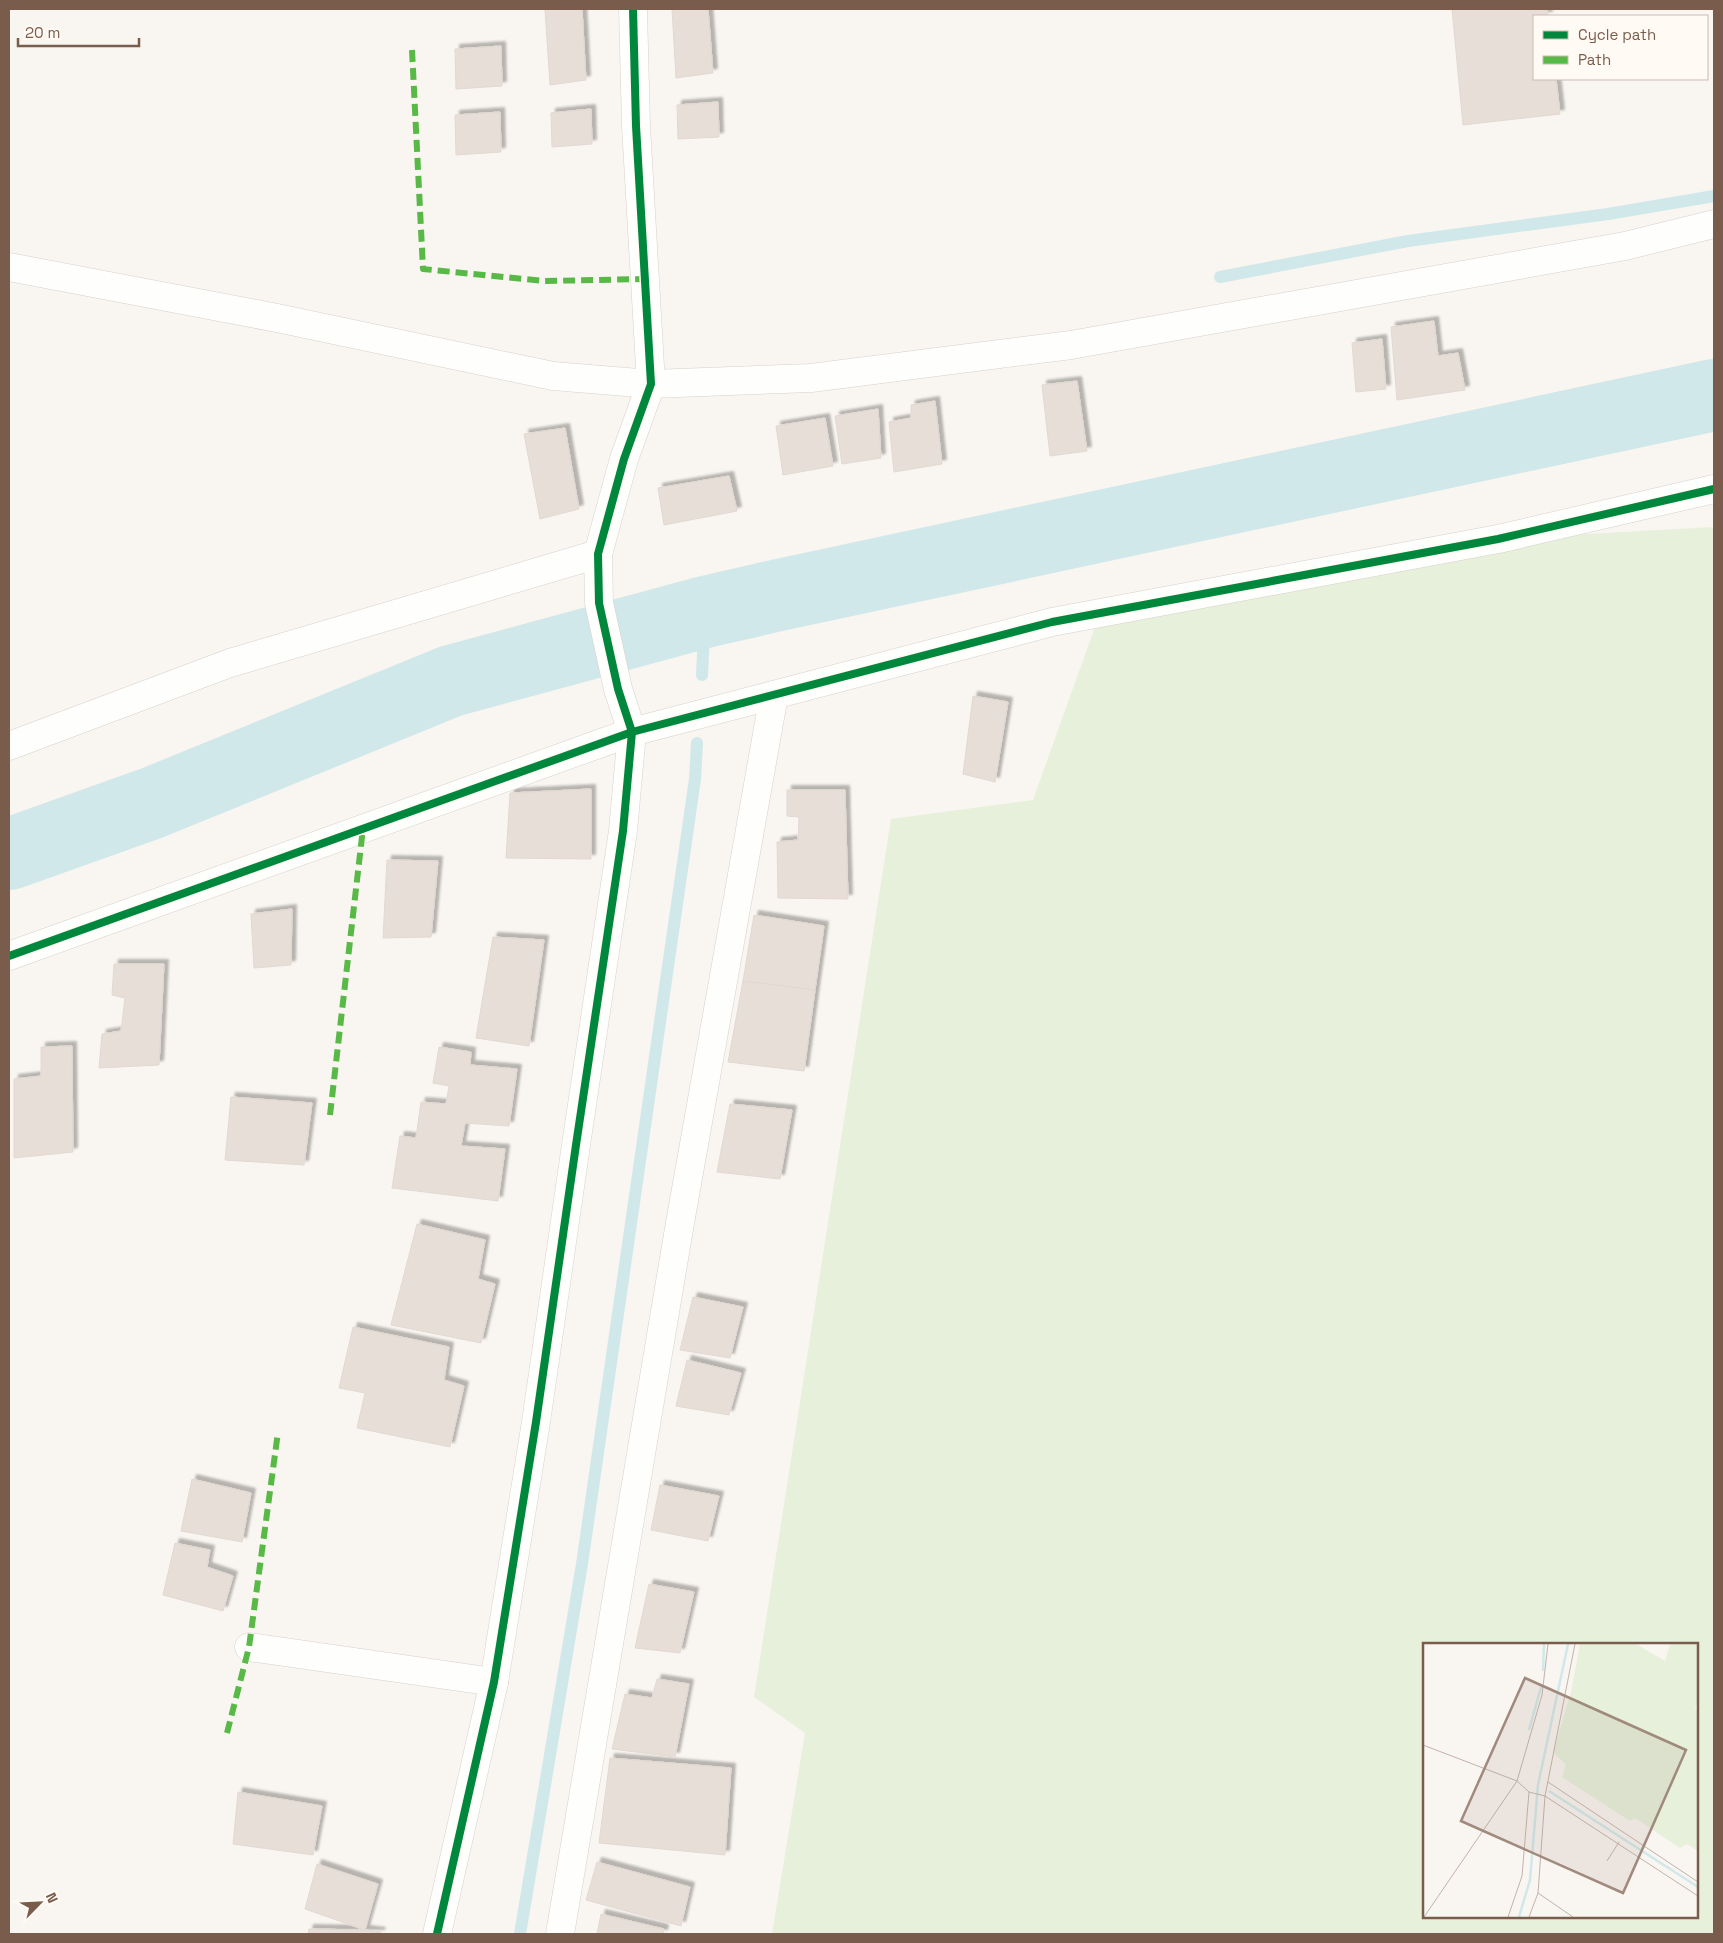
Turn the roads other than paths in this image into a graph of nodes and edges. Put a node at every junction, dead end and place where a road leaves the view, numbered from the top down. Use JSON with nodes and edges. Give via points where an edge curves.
{"nodes":[{"id":1,"x":633,"y":9,"type":"edge"},
{"id":2,"x":1714,"y":224,"type":"edge"},
{"id":3,"x":9,"y":267,"type":"edge"},
{"id":4,"x":651,"y":384,"type":"junction"},
{"id":5,"x":1714,"y":489,"type":"edge"},
{"id":6,"x":598,"y":554,"type":"junction"},
{"id":7,"x":774,"y":695,"type":"junction"},
{"id":8,"x":632,"y":732,"type":"junction"},
{"id":9,"x":9,"y":746,"type":"edge"},
{"id":10,"x":9,"y":956,"type":"edge"},
{"id":11,"x":249,"y":1647,"type":"dead end"},
{"id":12,"x":494,"y":1682,"type":"junction"},
{"id":13,"x":437,"y":1934,"type":"edge"},
{"id":14,"x":560,"y":1934,"type":"edge"}],
"edges":[{"from":1,"to":4,"type":"street","via":[[636,126]]},
{"from":2,"to":4,"type":"street","via":[[1625,246],[1071,345],[811,378]]},
{"from":3,"to":4,"type":"street","via":[[277,318],[553,376]]},
{"from":4,"to":6,"type":"street","via":[[624,459]]},
{"from":5,"to":7,"type":"street","via":[[1498,539],[1052,622]]},
{"from":6,"to":8,"type":"street","via":[[599,603],[618,689]]},
{"from":6,"to":9,"type":"street","via":[[230,663]]},
{"from":7,"to":8,"type":"street"},
{"from":7,"to":14,"type":"street","via":[[680,1223]]},
{"from":8,"to":10,"type":"street"},
{"from":8,"to":12,"type":"street","via":[[623,831],[536,1422]]},
{"from":11,"to":12,"type":"street"},
{"from":12,"to":13,"type":"street"}]}
